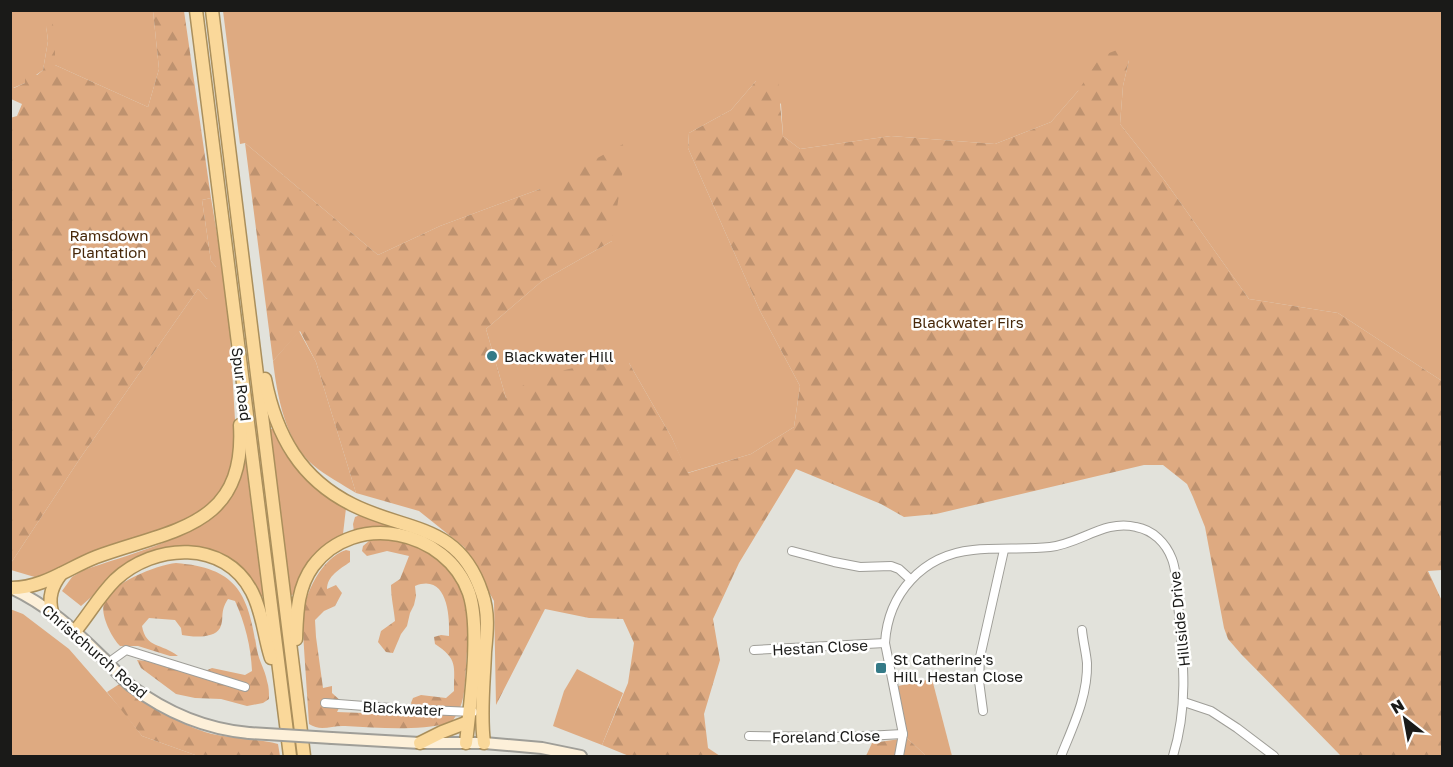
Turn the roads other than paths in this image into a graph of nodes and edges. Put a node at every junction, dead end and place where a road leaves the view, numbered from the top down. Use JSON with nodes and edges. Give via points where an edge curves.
{"nodes":[{"id":1,"x":196,"y":10,"type":"edge"},
{"id":2,"x":212,"y":10,"type":"edge"},
{"id":3,"x":253,"y":344,"type":"junction"},
{"id":4,"x":238,"y":357,"type":"junction"},
{"id":5,"x":1004,"y":550,"type":"junction"},
{"id":6,"x":792,"y":551,"type":"dead end"},
{"id":7,"x":61,"y":574,"type":"junction"},
{"id":8,"x":910,"y":579,"type":"junction"},
{"id":9,"x":11,"y":588,"type":"edge"},
{"id":10,"x":52,"y":612,"type":"junction"},
{"id":11,"x":75,"y":630,"type":"junction"},
{"id":12,"x":1082,"y":630,"type":"dead end"},
{"id":13,"x":885,"y":643,"type":"junction"},
{"id":14,"x":754,"y":650,"type":"dead end"},
{"id":15,"x":108,"y":663,"type":"junction"},
{"id":16,"x":294,"y":682,"type":"junction"},
{"id":17,"x":245,"y":687,"type":"dead end"},
{"id":18,"x":282,"y":694,"type":"junction"},
{"id":19,"x":1184,"y":702,"type":"junction"},
{"id":20,"x":325,"y":703,"type":"dead end"},
{"id":21,"x":983,"y":711,"type":"dead end"},
{"id":22,"x":482,"y":712,"type":"junction"},
{"id":23,"x":468,"y":717,"type":"junction"},
{"id":24,"x":903,"y":734,"type":"junction"},
{"id":25,"x":749,"y":736,"type":"dead end"},
{"id":26,"x":420,"y":743,"type":"junction"},
{"id":27,"x":465,"y":743,"type":"junction"},
{"id":28,"x":484,"y":743,"type":"junction"},
{"id":29,"x":290,"y":756,"type":"edge"},
{"id":30,"x":304,"y":756,"type":"edge"},
{"id":31,"x":581,"y":756,"type":"edge"},
{"id":32,"x":899,"y":756,"type":"edge"},
{"id":33,"x":1061,"y":756,"type":"edge"},
{"id":34,"x":1173,"y":756,"type":"edge"},
{"id":35,"x":1274,"y":756,"type":"edge"}],
"edges":[{"from":1,"to":4,"type":"highway","name":"Spur Road"},
{"from":2,"to":3,"type":"highway","name":"Spur Road"},
{"from":3,"to":16,"type":"highway","name":"Spur Road"},
{"from":3,"to":22,"type":"highway","via":[[274,419],[307,470],[353,505],[435,534],[455,549],[472,571],[487,615]]},
{"from":4,"to":7,"type":"highway","via":[[241,451],[231,486],[218,504],[190,525],[94,558]]},
{"from":4,"to":18,"type":"highway","name":"Spur Road"},
{"from":5,"to":8,"type":"street","name":"Hillside Drive","via":[[958,552],[924,567]]},
{"from":5,"to":19,"type":"street","name":"Hillside Drive","via":[[1056,547],[1120,525],[1139,527],[1157,537],[1173,560],[1184,663]]},
{"from":5,"to":21,"type":"street","via":[[980,657]]},
{"from":6,"to":8,"type":"street","via":[[860,567],[891,566]]},
{"from":7,"to":9,"type":"highway","via":[[26,588]]},
{"from":7,"to":10,"type":"highway","via":[[51,594]]},
{"from":8,"to":13,"type":"street","name":"Hillside Drive","via":[[888,618]]},
{"from":9,"to":10,"type":"main road","name":"Christchurch Road"},
{"from":10,"to":11,"type":"main road","name":"Christchurch Road"},
{"from":11,"to":15,"type":"main road","name":"Christchurch Road"},
{"from":11,"to":18,"type":"highway","via":[[115,580],[141,562],[167,553],[208,556],[228,565],[252,591]]},
{"from":12,"to":33,"type":"street","via":[[1087,663],[1082,703]]},
{"from":13,"to":14,"type":"street","name":"Hestan Close"},
{"from":13,"to":24,"type":"street","name":"Hillside Drive"},
{"from":15,"to":17,"type":"street","via":[[126,650]]},
{"from":15,"to":26,"type":"main road","name":"Christchurch Road","bridge":true,"via":[[130,685],[171,712],[211,727],[249,733]]},
{"from":16,"to":23,"type":"highway","via":[[297,605],[314,566],[330,550],[350,539],[369,533],[392,533],[437,549],[469,593],[473,617]]},
{"from":16,"to":30,"type":"highway","name":"Spur Road"},
{"from":18,"to":29,"type":"highway","name":"Spur Road"},
{"from":19,"to":34,"type":"street","name":"Hillside Drive"},
{"from":19,"to":35,"type":"street","via":[[1211,711]]},
{"from":20,"to":23,"type":"street","name":"Blackwater"},
{"from":22,"to":23,"type":"street","name":"Blackwater"},
{"from":22,"to":28,"type":"highway"},
{"from":23,"to":26,"type":"highway"},
{"from":23,"to":27,"type":"highway"},
{"from":24,"to":25,"type":"street","name":"Foreland Close"},
{"from":24,"to":32,"type":"street","name":"Hillside Drive"},
{"from":26,"to":27,"type":"main road","name":"Christchurch Road"},
{"from":27,"to":28,"type":"main road","name":"Christchurch Road"},
{"from":28,"to":31,"type":"main road","name":"Christchurch Road"}]}
